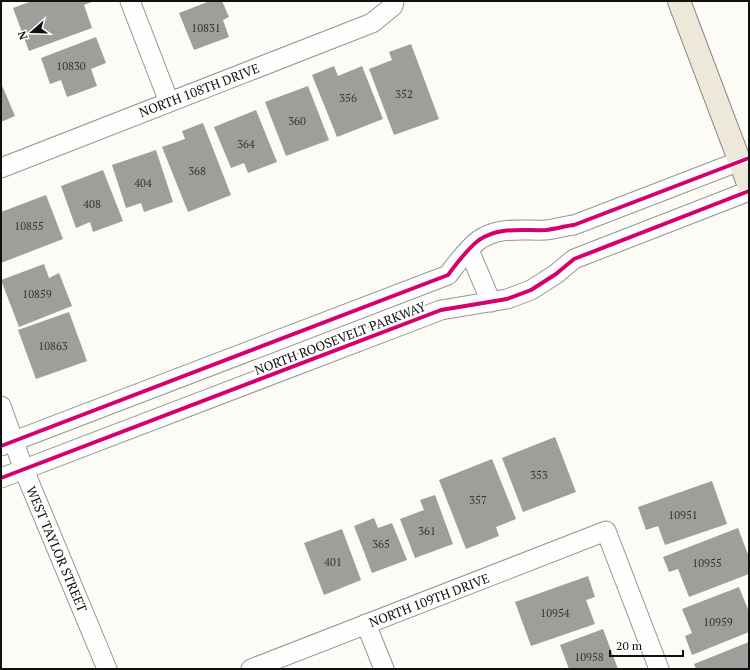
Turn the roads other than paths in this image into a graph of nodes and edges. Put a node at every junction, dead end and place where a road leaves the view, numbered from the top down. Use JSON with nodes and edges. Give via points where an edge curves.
{"nodes":[{"id":1,"x":130,"y":1,"type":"edge"},
{"id":2,"x":679,"y":1,"type":"edge"},
{"id":3,"x":394,"y":3,"type":"edge"},
{"id":4,"x":169,"y":102,"type":"junction"},
{"id":5,"x":740,"y":161,"type":"junction"},
{"id":6,"x":1,"y":168,"type":"edge"},
{"id":7,"x":749,"y":186,"type":"edge"},
{"id":8,"x":749,"y":191,"type":"edge"},
{"id":9,"x":469,"y":250,"type":"junction"},
{"id":10,"x":491,"y":302,"type":"junction"},
{"id":11,"x":351,"y":311,"type":"junction"},
{"id":12,"x":363,"y":340,"type":"junction"},
{"id":13,"x":1,"y":406,"type":"edge"},
{"id":14,"x":7,"y":444,"type":"edge"},
{"id":15,"x":24,"y":470,"type":"junction"},
{"id":16,"x":1,"y":478,"type":"edge"},
{"id":17,"x":366,"y":624,"type":"junction"},
{"id":18,"x":107,"y":669,"type":"edge"},
{"id":19,"x":251,"y":669,"type":"edge"},
{"id":20,"x":384,"y":669,"type":"edge"},
{"id":21,"x":659,"y":669,"type":"edge"}],
"edges":[{"from":1,"to":4,"type":"street"},
{"from":2,"to":5,"type":"main road"},
{"from":3,"to":4,"type":"street","name":"NORTH 108TH DRIVE","via":[[372,23]]},
{"from":4,"to":6,"type":"street","name":"NORTH 108TH DRIVE"},
{"from":5,"to":7,"type":"main road"},
{"from":5,"to":9,"type":"street","name":"NORTH ROOSEVELT PARKWAY","via":[[574,225],[547,230],[496,232],[480,240]]},
{"from":8,"to":10,"type":"street","name":"NORTH ROOSEVELT PARKWAY","via":[[574,258],[556,274],[531,290],[508,299]]},
{"from":9,"to":10,"type":"street"},
{"from":9,"to":11,"type":"street","name":"NORTH ROOSEVELT PARKWAY","via":[[448,275]]},
{"from":10,"to":12,"type":"street","name":"NORTH ROOSEVELT PARKWAY","via":[[441,310]]},
{"from":11,"to":12,"type":"street"},
{"from":11,"to":14,"type":"street","name":"NORTH ROOSEVELT PARKWAY"},
{"from":12,"to":15,"type":"street","name":"NORTH ROOSEVELT PARKWAY"},
{"from":13,"to":14,"type":"street","name":"WEST TAYLOR STREET"},
{"from":14,"to":15,"type":"street","name":"WEST TAYLOR STREET"},
{"from":15,"to":16,"type":"street","name":"NORTH ROOSEVELT PARKWAY"},
{"from":15,"to":18,"type":"street","name":"WEST TAYLOR STREET"},
{"from":17,"to":19,"type":"street","name":"NORTH 109TH DRIVE"},
{"from":17,"to":20,"type":"street"},
{"from":17,"to":21,"type":"street","name":"NORTH 109TH DRIVE","via":[[606,530]]}]}
